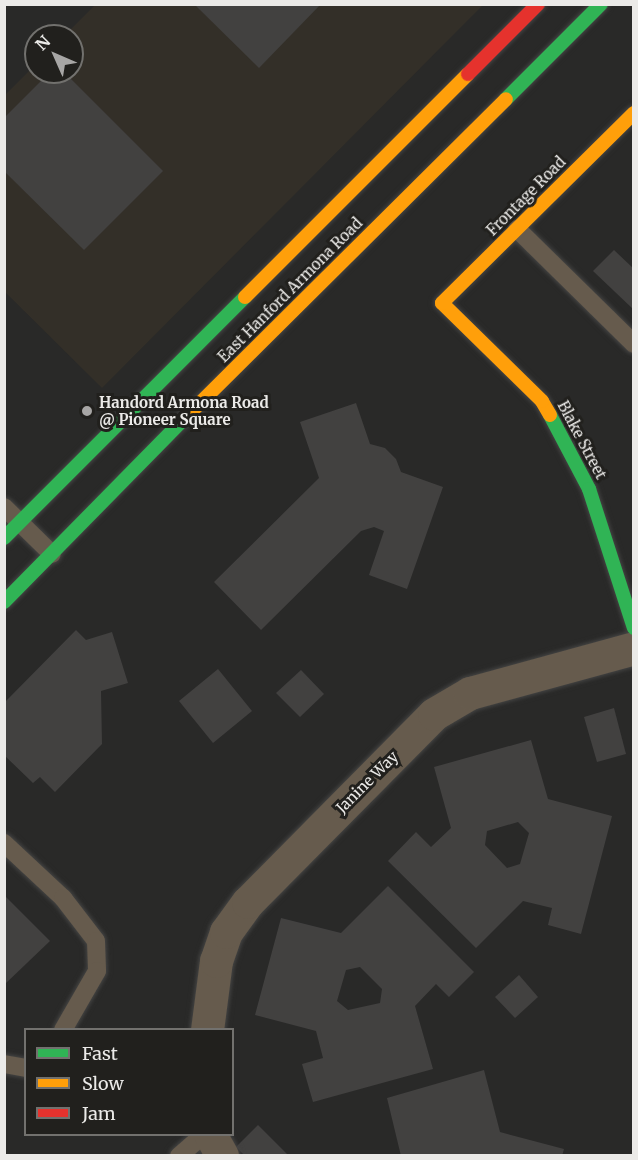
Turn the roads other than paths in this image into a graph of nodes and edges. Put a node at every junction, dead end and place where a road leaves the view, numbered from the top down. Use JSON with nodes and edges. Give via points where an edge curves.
{"nodes":[{"id":1,"x":537,"y":4,"type":"edge"},
{"id":2,"x":601,"y":4,"type":"edge"},
{"id":3,"x":633,"y":113,"type":"edge"},
{"id":4,"x":517,"y":229,"type":"junction"},
{"id":5,"x":442,"y":303,"type":"joint"},
{"id":6,"x":633,"y":344,"type":"edge"},
{"id":7,"x":4,"y":507,"type":"edge"},
{"id":8,"x":20,"y":523,"type":"junction"},
{"id":9,"x":4,"y":538,"type":"edge"},
{"id":10,"x":52,"y":554,"type":"junction"},
{"id":11,"x":4,"y":602,"type":"edge"},
{"id":12,"x":633,"y":628,"type":"edge"},
{"id":13,"x":633,"y":648,"type":"edge"},
{"id":14,"x":4,"y":843,"type":"edge"},
{"id":15,"x":64,"y":1028,"type":"edge"},
{"id":16,"x":207,"y":1028,"type":"edge"},
{"id":17,"x":4,"y":1064,"type":"edge"},
{"id":18,"x":24,"y":1068,"type":"edge"},
{"id":19,"x":202,"y":1136,"type":"edge"},
{"id":20,"x":211,"y":1136,"type":"edge"},
{"id":21,"x":179,"y":1155,"type":"edge"},
{"id":22,"x":222,"y":1155,"type":"edge"}],
"edges":[{"from":1,"to":8,"type":"main road","name":"East Hanford Armona Road"},
{"from":2,"to":10,"type":"main road","name":"East Hanford Armona Road"},
{"from":3,"to":4,"type":"main road","name":"Frontage Road"},
{"from":4,"to":5,"type":"main road","name":"Frontage Road"},
{"from":4,"to":6,"type":"lane"},
{"from":5,"to":12,"type":"main road","name":"Blake Street","via":[[542,401],[589,489]]},
{"from":7,"to":8,"type":"lane"},
{"from":8,"to":9,"type":"main road","name":"East Hanford Armona Road"},
{"from":8,"to":10,"type":"lane"},
{"from":10,"to":11,"type":"main road","name":"East Hanford Armona Road"},
{"from":13,"to":16,"type":"street","name":"Janine Way","via":[[470,693],[434,714],[248,902],[226,932],[216,961]]},
{"from":14,"to":15,"type":"lane","via":[[63,898],[96,941],[97,971]]},
{"from":17,"to":18,"type":"lane"},
{"from":19,"to":21,"type":"lane"},
{"from":20,"to":22,"type":"street"}]}
